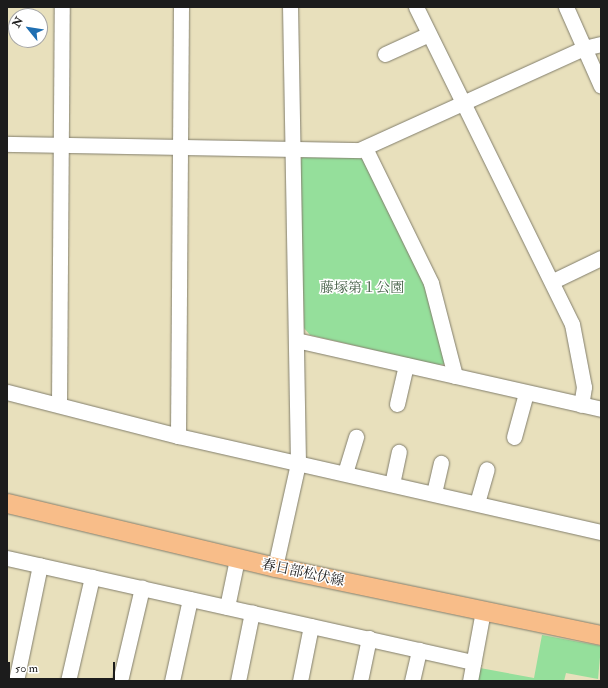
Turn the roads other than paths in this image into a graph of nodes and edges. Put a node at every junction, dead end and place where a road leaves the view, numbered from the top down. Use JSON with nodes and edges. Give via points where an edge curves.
{"nodes":[{"id":1,"x":62,"y":7,"type":"edge"},
{"id":2,"x":181,"y":7,"type":"edge"},
{"id":3,"x":290,"y":7,"type":"edge"},
{"id":4,"x":416,"y":7,"type":"edge"},
{"id":5,"x":566,"y":7,"type":"edge"},
{"id":6,"x":429,"y":34,"type":"junction"},
{"id":7,"x":601,"y":44,"type":"edge"},
{"id":8,"x":584,"y":48,"type":"junction"},
{"id":9,"x":386,"y":54,"type":"dead end"},
{"id":10,"x":601,"y":86,"type":"edge"},
{"id":11,"x":463,"y":104,"type":"junction"},
{"id":12,"x":7,"y":144,"type":"edge"},
{"id":13,"x":60,"y":146,"type":"junction"},
{"id":14,"x":178,"y":147,"type":"junction"},
{"id":15,"x":292,"y":147,"type":"junction"},
{"id":16,"x":365,"y":148,"type":"junction"},
{"id":17,"x":601,"y":258,"type":"edge"},
{"id":18,"x":553,"y":282,"type":"junction"},
{"id":19,"x":296,"y":340,"type":"junction"},
{"id":20,"x":406,"y":365,"type":"junction"},
{"id":21,"x":454,"y":376,"type":"junction"},
{"id":22,"x":7,"y":392,"type":"edge"},
{"id":23,"x":526,"y":393,"type":"junction"},
{"id":24,"x":59,"y":404,"type":"junction"},
{"id":25,"x":397,"y":404,"type":"dead end"},
{"id":26,"x":581,"y":405,"type":"junction"},
{"id":27,"x":601,"y":409,"type":"edge"},
{"id":28,"x":178,"y":436,"type":"junction"},
{"id":29,"x":356,"y":437,"type":"dead end"},
{"id":30,"x":514,"y":437,"type":"dead end"},
{"id":31,"x":399,"y":452,"type":"dead end"},
{"id":32,"x":298,"y":462,"type":"junction"},
{"id":33,"x":441,"y":462,"type":"dead end"},
{"id":34,"x":487,"y":469,"type":"dead end"},
{"id":35,"x":345,"y":473,"type":"junction"},
{"id":36,"x":392,"y":484,"type":"junction"},
{"id":37,"x":434,"y":493,"type":"junction"},
{"id":38,"x":7,"y":503,"type":"edge"},
{"id":39,"x":478,"y":504,"type":"junction"},
{"id":40,"x":601,"y":532,"type":"edge"},
{"id":41,"x":7,"y":558,"type":"edge"},
{"id":42,"x":237,"y":559,"type":"junction"},
{"id":43,"x":40,"y":565,"type":"junction"},
{"id":44,"x":275,"y":567,"type":"junction"},
{"id":45,"x":92,"y":577,"type":"junction"},
{"id":46,"x":142,"y":588,"type":"junction"},
{"id":47,"x":190,"y":599,"type":"junction"},
{"id":48,"x":228,"y":607,"type":"junction"},
{"id":49,"x":483,"y":611,"type":"junction"},
{"id":50,"x":252,"y":612,"type":"junction"},
{"id":51,"x":311,"y":626,"type":"junction"},
{"id":52,"x":601,"y":635,"type":"edge"},
{"id":53,"x":369,"y":638,"type":"junction"},
{"id":54,"x":420,"y":650,"type":"junction"},
{"id":55,"x":474,"y":662,"type":"junction"},
{"id":56,"x":16,"y":681,"type":"edge"},
{"id":57,"x":68,"y":681,"type":"edge"},
{"id":58,"x":120,"y":681,"type":"edge"},
{"id":59,"x":172,"y":681,"type":"edge"},
{"id":60,"x":238,"y":681,"type":"edge"},
{"id":61,"x":300,"y":681,"type":"edge"},
{"id":62,"x":360,"y":681,"type":"edge"},
{"id":63,"x":412,"y":681,"type":"edge"},
{"id":64,"x":470,"y":681,"type":"edge"}],
"edges":[{"from":1,"to":13,"type":"street"},
{"from":2,"to":14,"type":"street"},
{"from":3,"to":15,"type":"street"},
{"from":4,"to":6,"type":"street"},
{"from":5,"to":8,"type":"street"},
{"from":6,"to":9,"type":"street"},
{"from":6,"to":11,"type":"street"},
{"from":7,"to":8,"type":"street"},
{"from":8,"to":10,"type":"street"},
{"from":8,"to":11,"type":"street"},
{"from":11,"to":16,"type":"street"},
{"from":11,"to":18,"type":"street"},
{"from":12,"to":13,"type":"street"},
{"from":13,"to":14,"type":"street"},
{"from":13,"to":24,"type":"street"},
{"from":14,"to":15,"type":"street"},
{"from":14,"to":28,"type":"street"},
{"from":15,"to":16,"type":"street"},
{"from":15,"to":19,"type":"street"},
{"from":16,"to":21,"type":"street","via":[[431,283]]},
{"from":17,"to":18,"type":"street"},
{"from":18,"to":26,"type":"street","via":[[572,324],[584,387]]},
{"from":19,"to":20,"type":"street"},
{"from":19,"to":32,"type":"street"},
{"from":20,"to":21,"type":"street"},
{"from":20,"to":25,"type":"street"},
{"from":21,"to":23,"type":"street"},
{"from":22,"to":24,"type":"street"},
{"from":23,"to":26,"type":"street"},
{"from":23,"to":30,"type":"street"},
{"from":24,"to":28,"type":"street"},
{"from":26,"to":27,"type":"street"},
{"from":28,"to":32,"type":"street"},
{"from":29,"to":35,"type":"street"},
{"from":31,"to":36,"type":"street"},
{"from":32,"to":35,"type":"street"},
{"from":32,"to":44,"type":"street"},
{"from":33,"to":37,"type":"street"},
{"from":34,"to":39,"type":"street"},
{"from":35,"to":36,"type":"street"},
{"from":36,"to":37,"type":"street"},
{"from":37,"to":39,"type":"street"},
{"from":38,"to":42,"type":"main road","name":"春日部松伏線"},
{"from":39,"to":40,"type":"street"},
{"from":41,"to":43,"type":"street"},
{"from":42,"to":44,"type":"main road","name":"春日部松伏線"},
{"from":42,"to":48,"type":"street"},
{"from":43,"to":45,"type":"street"},
{"from":43,"to":56,"type":"street"},
{"from":44,"to":49,"type":"main road","name":"春日部松伏線"},
{"from":45,"to":46,"type":"street"},
{"from":45,"to":57,"type":"street"},
{"from":46,"to":47,"type":"street"},
{"from":46,"to":58,"type":"street"},
{"from":47,"to":48,"type":"street"},
{"from":47,"to":59,"type":"street"},
{"from":48,"to":50,"type":"street"},
{"from":49,"to":52,"type":"main road","name":"春日部松伏線"},
{"from":49,"to":55,"type":"street"},
{"from":50,"to":51,"type":"street"},
{"from":50,"to":60,"type":"street"},
{"from":51,"to":53,"type":"street"},
{"from":51,"to":61,"type":"street"},
{"from":53,"to":54,"type":"street"},
{"from":53,"to":62,"type":"street"},
{"from":54,"to":55,"type":"street"},
{"from":54,"to":63,"type":"street"},
{"from":55,"to":64,"type":"street"}]}
